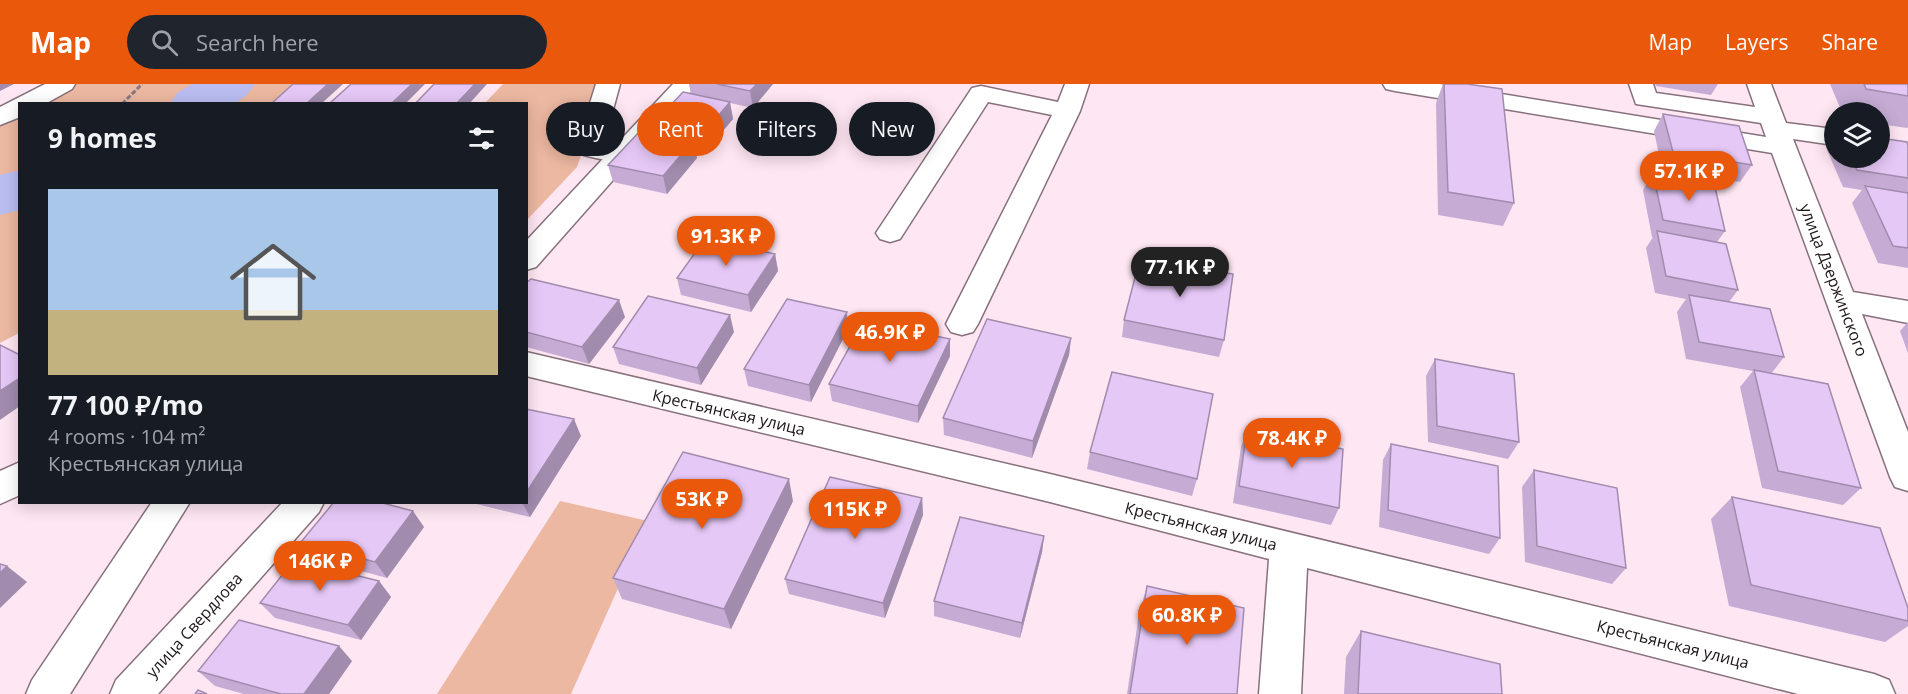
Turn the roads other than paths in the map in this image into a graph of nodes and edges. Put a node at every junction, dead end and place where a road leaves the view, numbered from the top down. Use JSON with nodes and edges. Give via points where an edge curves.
{"nodes":[{"id":1,"x":63,"y":84,"type":"edge"},
{"id":2,"x":608,"y":84,"type":"edge"},
{"id":3,"x":686,"y":84,"type":"edge"},
{"id":4,"x":1077,"y":84,"type":"edge"},
{"id":5,"x":1395,"y":84,"type":"edge"},
{"id":6,"x":1641,"y":84,"type":"edge"},
{"id":7,"x":1760,"y":84,"type":"edge"},
{"id":8,"x":30,"y":102,"type":"edge"},
{"id":9,"x":603,"y":102,"type":"edge"},
{"id":10,"x":18,"y":108,"type":"edge"},
{"id":11,"x":1067,"y":111,"type":"junction"},
{"id":12,"x":0,"y":117,"type":"edge"},
{"id":13,"x":1777,"y":131,"type":"junction"},
{"id":14,"x":1824,"y":136,"type":"edge"},
{"id":15,"x":625,"y":151,"type":"edge"},
{"id":16,"x":620,"y":156,"type":"edge"},
{"id":17,"x":890,"y":233,"type":"dead end"},
{"id":18,"x":528,"y":258,"type":"edge"},
{"id":19,"x":1841,"y":300,"type":"junction"},
{"id":20,"x":1908,"y":312,"type":"edge"},
{"id":21,"x":962,"y":324,"type":"dead end"},
{"id":22,"x":528,"y":364,"type":"edge"},
{"id":23,"x":18,"y":477,"type":"edge"},
{"id":24,"x":1908,"y":477,"type":"edge"},
{"id":25,"x":0,"y":490,"type":"edge"},
{"id":26,"x":171,"y":504,"type":"edge"},
{"id":27,"x":304,"y":504,"type":"edge"},
{"id":28,"x":1289,"y":548,"type":"junction"},
{"id":29,"x":47,"y":694,"type":"edge"},
{"id":30,"x":131,"y":694,"type":"edge"},
{"id":31,"x":1280,"y":694,"type":"edge"},
{"id":32,"x":1874,"y":694,"type":"edge"}],
"edges":[{"from":1,"to":8,"type":"street"},
{"from":2,"to":9,"type":"street"},
{"from":3,"to":15,"type":"street"},
{"from":4,"to":11,"type":"street"},
{"from":5,"to":13,"type":"street"},
{"from":6,"to":13,"type":"street","via":[[1645,99]]},
{"from":7,"to":13,"type":"street","name":"улица Дзержинского"},
{"from":10,"to":12,"type":"street"},
{"from":11,"to":17,"type":"street","via":[[981,93]]},
{"from":11,"to":21,"type":"street"},
{"from":13,"to":14,"type":"street"},
{"from":13,"to":19,"type":"street","name":"улица Дзержинского"},
{"from":16,"to":18,"type":"street"},
{"from":19,"to":20,"type":"street"},
{"from":19,"to":24,"type":"street","name":"улица Дзержинского"},
{"from":22,"to":28,"type":"street","name":"Крестьянская улица"},
{"from":23,"to":25,"type":"street"},
{"from":26,"to":29,"type":"street"},
{"from":27,"to":30,"type":"street","name":"улица Свердлова"},
{"from":28,"to":31,"type":"street"},
{"from":28,"to":32,"type":"street","name":"Крестьянская улица"}]}
